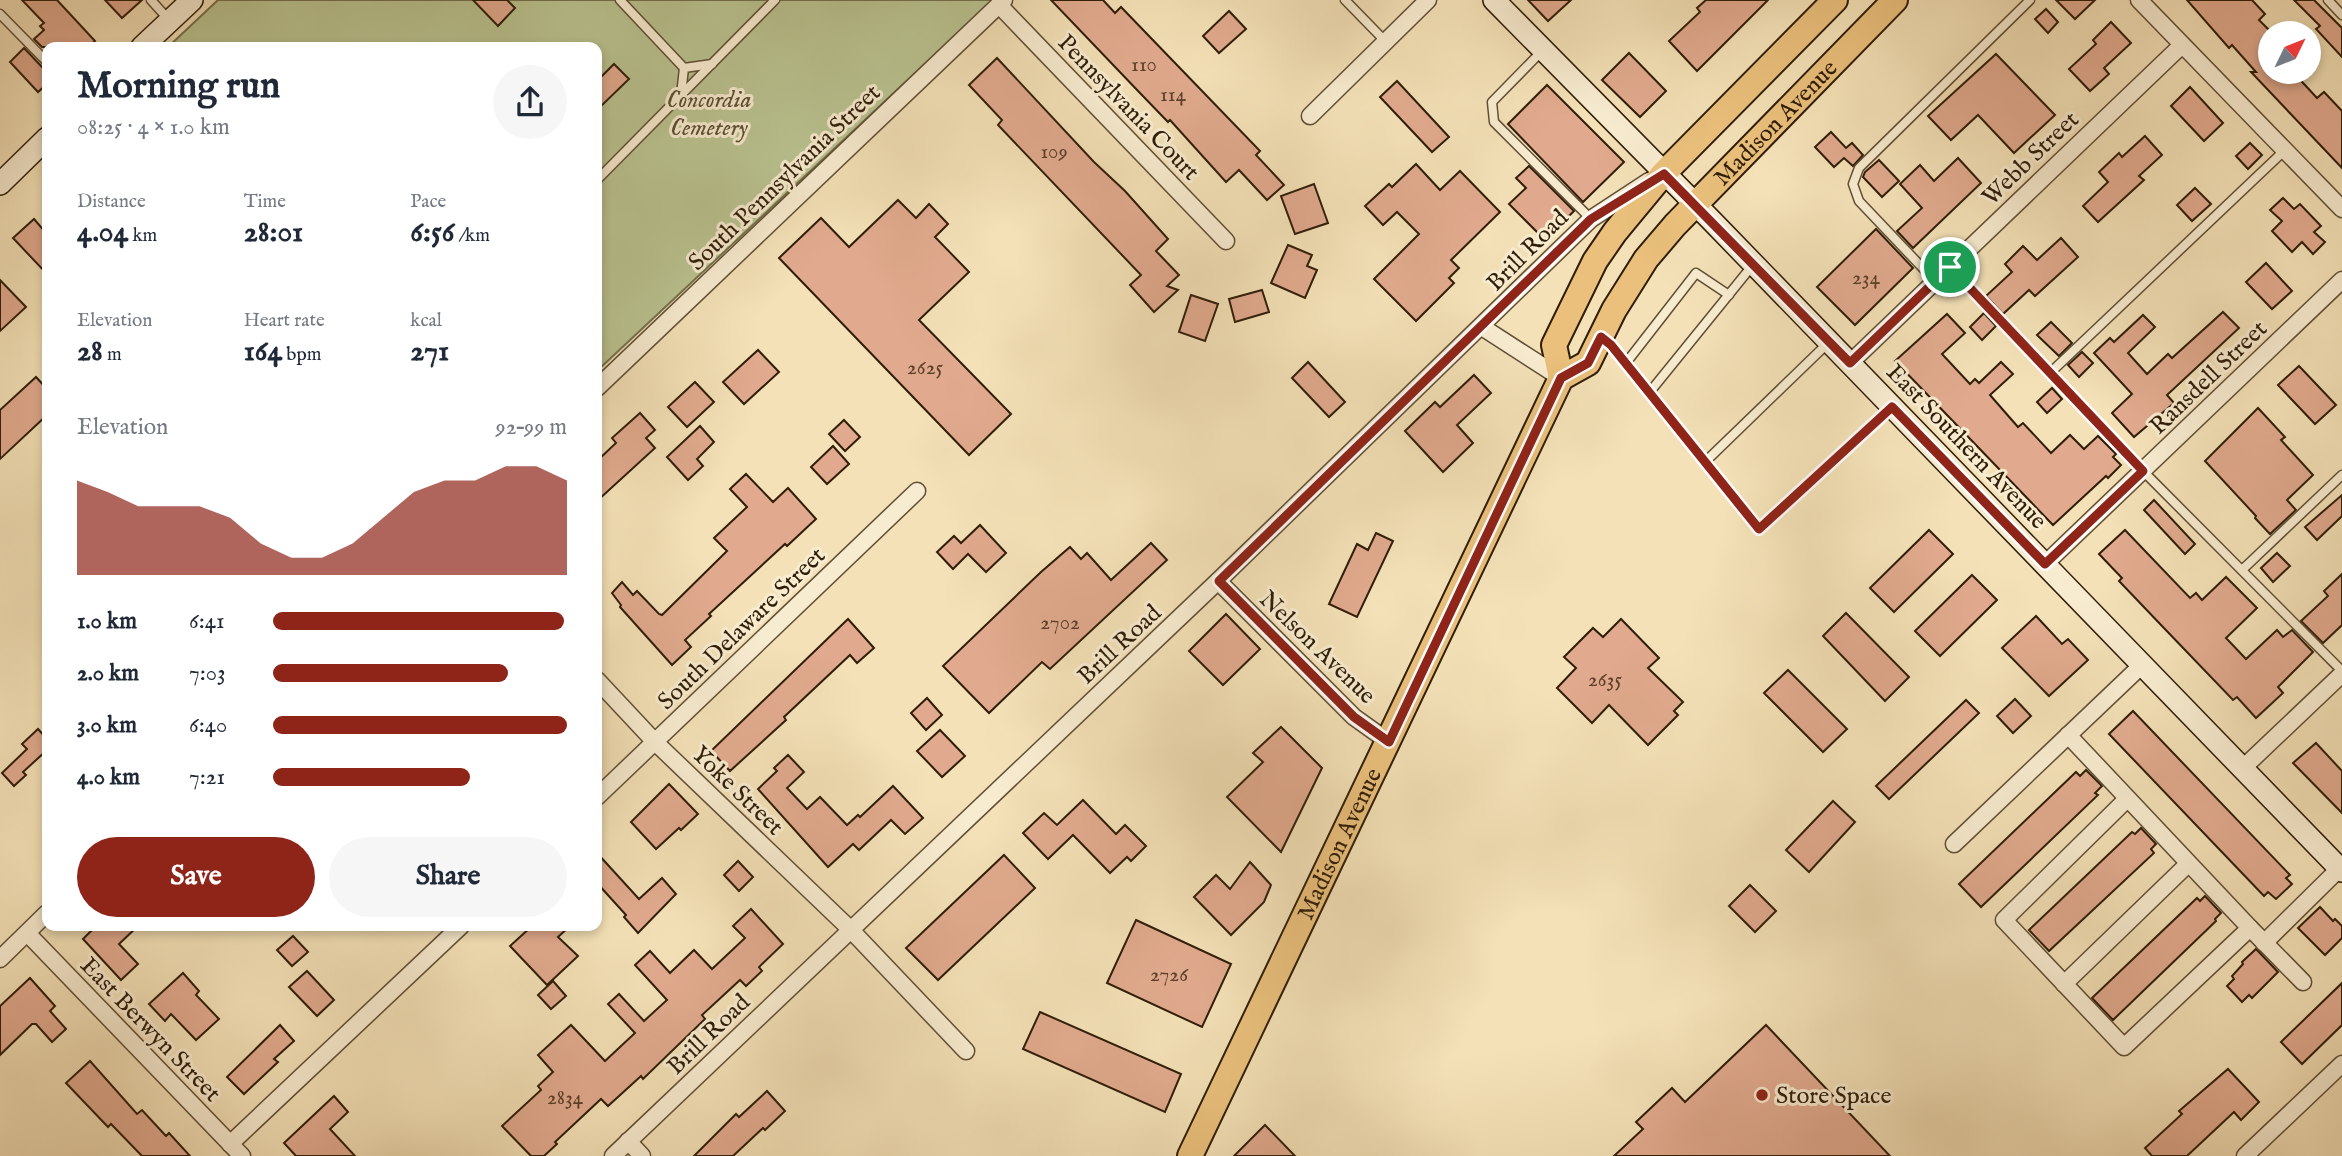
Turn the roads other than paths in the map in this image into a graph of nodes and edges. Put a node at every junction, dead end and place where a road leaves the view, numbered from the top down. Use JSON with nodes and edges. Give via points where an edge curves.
{"nodes":[{"id":1,"x":151,"y":0,"type":"edge"},
{"id":2,"x":191,"y":0,"type":"edge"},
{"id":3,"x":620,"y":0,"type":"edge"},
{"id":4,"x":775,"y":0,"type":"edge"},
{"id":5,"x":1345,"y":0,"type":"edge"},
{"id":6,"x":1428,"y":0,"type":"edge"},
{"id":7,"x":1494,"y":0,"type":"edge"},
{"id":8,"x":1835,"y":0,"type":"edge"},
{"id":9,"x":1895,"y":0,"type":"edge"},
{"id":10,"x":2030,"y":0,"type":"edge"},
{"id":11,"x":2138,"y":0,"type":"edge"},
{"id":12,"x":2328,"y":0,"type":"edge"},
{"id":13,"x":1001,"y":2,"type":"edge"},
{"id":14,"x":0,"y":14,"type":"edge"},
{"id":15,"x":2342,"y":15,"type":"edge"},
{"id":16,"x":170,"y":20,"type":"junction"},
{"id":17,"x":147,"y":42,"type":"edge"},
{"id":18,"x":1385,"y":42,"type":"junction"},
{"id":19,"x":2182,"y":45,"type":"junction"},
{"id":20,"x":1543,"y":50,"type":"junction"},
{"id":21,"x":42,"y":57,"type":"edge"},
{"id":22,"x":712,"y":64,"type":"junction"},
{"id":23,"x":684,"y":68,"type":"junction"},
{"id":24,"x":681,"y":95,"type":"junction"},
{"id":25,"x":1310,"y":116,"type":"dead end"},
{"id":26,"x":42,"y":143,"type":"edge"},
{"id":27,"x":2285,"y":150,"type":"junction"},
{"id":28,"x":1664,"y":174,"type":"junction"},
{"id":29,"x":602,"y":175,"type":"edge"},
{"id":30,"x":0,"y":184,"type":"edge"},
{"id":31,"x":1695,"y":204,"type":"junction"},
{"id":32,"x":2342,"y":209,"type":"edge"},
{"id":33,"x":1591,"y":219,"type":"junction"},
{"id":34,"x":1226,"y":241,"type":"dead end"},
{"id":35,"x":1754,"y":264,"type":"junction"},
{"id":36,"x":1950,"y":267,"type":"junction"},
{"id":37,"x":2342,"y":280,"type":"edge"},
{"id":38,"x":1935,"y":281,"type":"junction"},
{"id":39,"x":1729,"y":295,"type":"junction"},
{"id":40,"x":1482,"y":327,"type":"junction"},
{"id":41,"x":1601,"y":337,"type":"junction"},
{"id":42,"x":1829,"y":342,"type":"junction"},
{"id":43,"x":1626,"y":363,"type":"junction"},
{"id":44,"x":1850,"y":363,"type":"junction"},
{"id":45,"x":2050,"y":373,"type":"junction"},
{"id":46,"x":1561,"y":378,"type":"junction"},
{"id":47,"x":602,"y":383,"type":"edge"},
{"id":48,"x":1650,"y":393,"type":"junction"},
{"id":49,"x":1892,"y":407,"type":"junction"},
{"id":50,"x":1705,"y":462,"type":"junction"},
{"id":51,"x":2143,"y":471,"type":"junction"},
{"id":52,"x":2342,"y":475,"type":"edge"},
{"id":53,"x":917,"y":491,"type":"dead end"},
{"id":54,"x":2045,"y":564,"type":"junction"},
{"id":55,"x":2242,"y":570,"type":"junction"},
{"id":56,"x":1219,"y":581,"type":"junction"},
{"id":57,"x":2142,"y":665,"type":"junction"},
{"id":58,"x":2341,"y":676,"type":"edge"},
{"id":59,"x":602,"y":685,"type":"edge"},
{"id":60,"x":2068,"y":735,"type":"junction"},
{"id":61,"x":655,"y":742,"type":"junction"},
{"id":62,"x":1389,"y":742,"type":"junction"},
{"id":63,"x":2244,"y":768,"type":"junction"},
{"id":64,"x":602,"y":792,"type":"edge"},
{"id":65,"x":2127,"y":799,"type":"junction"},
{"id":66,"x":1954,"y":844,"type":"dead end"},
{"id":67,"x":2188,"y":864,"type":"junction"},
{"id":68,"x":2341,"y":869,"type":"edge"},
{"id":69,"x":42,"y":918,"type":"edge"},
{"id":70,"x":2250,"y":928,"type":"junction"},
{"id":71,"x":850,"y":929,"type":"junction"},
{"id":72,"x":456,"y":931,"type":"edge"},
{"id":73,"x":27,"y":933,"type":"junction"},
{"id":74,"x":2264,"y":943,"type":"junction"},
{"id":75,"x":0,"y":958,"type":"edge"},
{"id":76,"x":2303,"y":982,"type":"dead end"},
{"id":77,"x":2064,"y":984,"type":"junction"},
{"id":78,"x":966,"y":1051,"type":"dead end"},
{"id":79,"x":2342,"y":1064,"type":"edge"},
{"id":80,"x":628,"y":1141,"type":"junction"},
{"id":81,"x":230,"y":1144,"type":"junction"},
{"id":82,"x":242,"y":1156,"type":"edge"},
{"id":83,"x":613,"y":1156,"type":"edge"},
{"id":84,"x":642,"y":1156,"type":"edge"},
{"id":85,"x":1190,"y":1156,"type":"edge"},
{"id":86,"x":2245,"y":1156,"type":"edge"}],
"edges":[{"from":1,"to":16,"type":"lane"},
{"from":2,"to":16,"type":"street"},
{"from":3,"to":23,"type":"lane"},
{"from":4,"to":22,"type":"lane"},
{"from":5,"to":18,"type":"lane"},
{"from":6,"to":18,"type":"street"},
{"from":7,"to":20,"type":"street","name":"East Southern Avenue"},
{"from":8,"to":28,"type":"main road","name":"Madison Avenue"},
{"from":9,"to":31,"type":"main road","name":"Madison Avenue"},
{"from":10,"to":38,"type":"lane","via":[[1859,168],[1853,184],[1859,201]]},
{"from":11,"to":19,"type":"street"},
{"from":12,"to":15,"type":"lane"},
{"from":13,"to":34,"type":"street","name":"Pennsylvania Court"},
{"from":13,"to":47,"type":"street","name":"South Pennsylvania Street"},
{"from":14,"to":21,"type":"lane"},
{"from":16,"to":17,"type":"street"},
{"from":18,"to":25,"type":"street"},
{"from":19,"to":27,"type":"street"},
{"from":19,"to":36,"type":"street","name":"Webb Street"},
{"from":20,"to":28,"type":"street","name":"East Southern Avenue"},
{"from":20,"to":33,"type":"lane","via":[[1492,102],[1494,122]]},
{"from":22,"to":23,"type":"lane"},
{"from":22,"to":24,"type":"lane"},
{"from":23,"to":24,"type":"lane"},
{"from":24,"to":29,"type":"lane"},
{"from":26,"to":30,"type":"street"},
{"from":27,"to":32,"type":"street"},
{"from":27,"to":45,"type":"lane"},
{"from":28,"to":31,"type":"street","name":"East Southern Avenue"},
{"from":28,"to":33,"type":"street","name":"Brill Road"},
{"from":28,"to":46,"type":"main road","name":"Madison Avenue","via":[[1615,232],[1579,292],[1554,345]]},
{"from":31,"to":35,"type":"street","name":"East Southern Avenue"},
{"from":31,"to":41,"type":"main road","name":"Madison Avenue","via":[[1646,259]]},
{"from":33,"to":40,"type":"street","name":"Brill Road"},
{"from":35,"to":39,"type":"lane"},
{"from":35,"to":42,"type":"street","name":"East Southern Avenue"},
{"from":36,"to":38,"type":"street","name":"Webb Street"},
{"from":36,"to":45,"type":"lane"},
{"from":37,"to":51,"type":"street","name":"Ransdell Street"},
{"from":38,"to":44,"type":"street","name":"Webb Street"},
{"from":39,"to":43,"type":"lane","via":[[1696,273]]},
{"from":39,"to":48,"type":"lane"},
{"from":40,"to":46,"type":"street"},
{"from":40,"to":56,"type":"street","name":"Brill Road"},
{"from":41,"to":43,"type":"lane"},
{"from":41,"to":46,"type":"main road","name":"Madison Avenue","via":[[1588,363]]},
{"from":42,"to":44,"type":"street","name":"East Southern Avenue"},
{"from":42,"to":50,"type":"lane"},
{"from":43,"to":48,"type":"lane"},
{"from":44,"to":49,"type":"street","name":"East Southern Avenue"},
{"from":45,"to":51,"type":"lane"},
{"from":46,"to":62,"type":"main road","name":"Madison Avenue"},
{"from":48,"to":50,"type":"lane"},
{"from":49,"to":50,"type":"lane","via":[[1759,529]]},
{"from":49,"to":54,"type":"street","name":"East Southern Avenue"},
{"from":51,"to":54,"type":"street","name":"Ransdell Street"},
{"from":51,"to":55,"type":"lane"},
{"from":52,"to":55,"type":"lane"},
{"from":53,"to":61,"type":"street","name":"South Delaware Street"},
{"from":54,"to":57,"type":"street","name":"East Southern Avenue"},
{"from":55,"to":58,"type":"lane"},
{"from":56,"to":62,"type":"street","name":"Nelson Avenue","via":[[1354,717]]},
{"from":56,"to":71,"type":"street","name":"Brill Road"},
{"from":57,"to":60,"type":"street"},
{"from":57,"to":63,"type":"street","name":"East Southern Avenue"},
{"from":58,"to":63,"type":"street"},
{"from":59,"to":61,"type":"street","name":"Yoke Street"},
{"from":60,"to":65,"type":"street"},
{"from":60,"to":66,"type":"street"},
{"from":61,"to":64,"type":"street","name":"South Delaware Street"},
{"from":61,"to":71,"type":"street","name":"Yoke Street"},
{"from":62,"to":85,"type":"main road","name":"Madison Avenue"},
{"from":63,"to":68,"type":"street","name":"East Southern Avenue"},
{"from":65,"to":67,"type":"street"},
{"from":65,"to":77,"type":"street","via":[[2004,920]]},
{"from":67,"to":70,"type":"street"},
{"from":67,"to":77,"type":"street"},
{"from":68,"to":74,"type":"street"},
{"from":69,"to":73,"type":"street"},
{"from":70,"to":74,"type":"street"},
{"from":70,"to":77,"type":"street","via":[[2124,1047]]},
{"from":71,"to":78,"type":"street","name":"Yoke Street"},
{"from":71,"to":80,"type":"street","name":"Brill Road"},
{"from":72,"to":81,"type":"street"},
{"from":73,"to":75,"type":"street"},
{"from":73,"to":81,"type":"street","name":"East Berwyn Street"},
{"from":74,"to":76,"type":"street"},
{"from":79,"to":86,"type":"street"},
{"from":80,"to":83,"type":"street","name":"Brill Road"},
{"from":80,"to":84,"type":"street"},
{"from":81,"to":82,"type":"street","name":"East Berwyn Street"}]}
